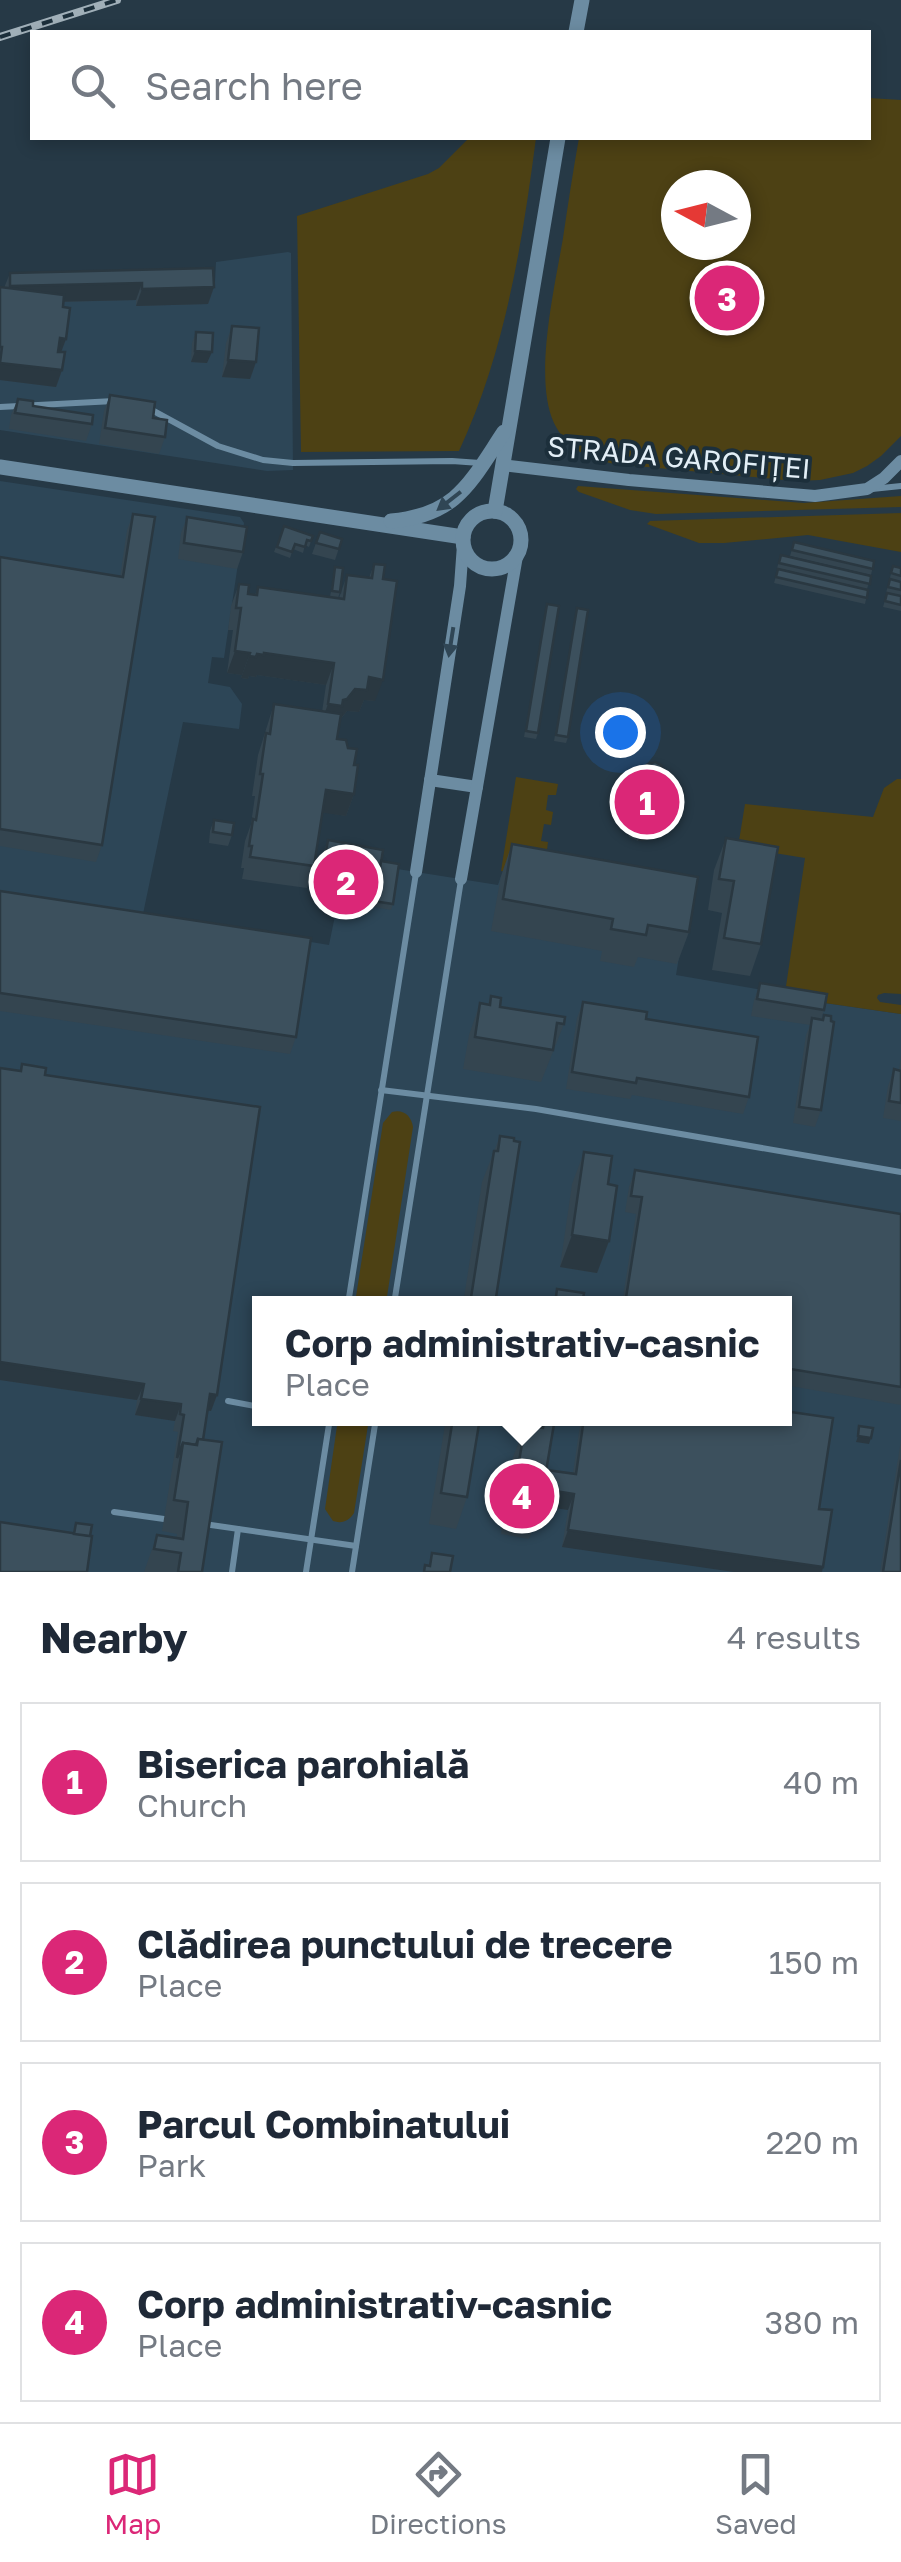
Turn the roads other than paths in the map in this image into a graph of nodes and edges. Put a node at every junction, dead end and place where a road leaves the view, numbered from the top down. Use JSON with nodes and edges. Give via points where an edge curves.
{"nodes":[{"id":1,"x":582,"y":0,"type":"edge"},
{"id":2,"x":576,"y":30,"type":"edge"},
{"id":3,"x":558,"y":140,"type":"edge"},
{"id":4,"x":124,"y":402,"type":"edge"},
{"id":5,"x":137,"y":404,"type":"edge"},
{"id":6,"x":0,"y":407,"type":"edge"},
{"id":7,"x":509,"y":425,"type":"junction"},
{"id":8,"x":901,"y":461,"type":"edge"},
{"id":9,"x":483,"y":463,"type":"junction"},
{"id":10,"x":502,"y":465,"type":"junction"},
{"id":11,"x":0,"y":466,"type":"edge"},
{"id":12,"x":901,"y":486,"type":"edge"},
{"id":13,"x":867,"y":489,"type":"junction"},
{"id":14,"x":494,"y":511,"type":"junction"},
{"id":15,"x":355,"y":522,"type":"junction"},
{"id":16,"x":463,"y":541,"type":"junction"},
{"id":17,"x":517,"y":556,"type":"junction"},
{"id":18,"x":430,"y":780,"type":"junction"},
{"id":19,"x":476,"y":788,"type":"junction"},
{"id":20,"x":416,"y":872,"type":"joint"},
{"id":21,"x":461,"y":879,"type":"joint"},
{"id":22,"x":381,"y":1090,"type":"junction"},
{"id":23,"x":426,"y":1096,"type":"junction"},
{"id":24,"x":901,"y":1172,"type":"edge"},
{"id":25,"x":349,"y":1296,"type":"edge"},
{"id":26,"x":395,"y":1296,"type":"edge"},
{"id":27,"x":228,"y":1401,"type":"dead end"},
{"id":28,"x":252,"y":1406,"type":"edge"},
{"id":29,"x":328,"y":1426,"type":"edge"},
{"id":30,"x":375,"y":1426,"type":"edge"},
{"id":31,"x":114,"y":1512,"type":"dead end"},
{"id":32,"x":164,"y":1519,"type":"dead end"},
{"id":33,"x":202,"y":1524,"type":"edge"},
{"id":34,"x":238,"y":1529,"type":"junction"},
{"id":35,"x":311,"y":1540,"type":"junction"},
{"id":36,"x":356,"y":1546,"type":"junction"},
{"id":37,"x":232,"y":1572,"type":"edge"},
{"id":38,"x":306,"y":1572,"type":"edge"},
{"id":39,"x":352,"y":1572,"type":"edge"}],
"edges":[{"from":1,"to":2,"type":"street"},
{"from":3,"to":7,"type":"street"},
{"from":4,"to":6,"type":"lane"},
{"from":5,"to":9,"type":"lane","via":[[218,446],[263,460]]},
{"from":7,"to":9,"type":"street"},
{"from":7,"to":10,"type":"street"},
{"from":8,"to":13,"type":"street"},
{"from":9,"to":10,"type":"lane"},
{"from":9,"to":15,"type":"street","one_way":true,"via":[[440,510],[405,520]]},
{"from":10,"to":13,"type":"street","name":"STRADA GAROFIȚEI","via":[[791,495]]},
{"from":10,"to":14,"type":"street"},
{"from":11,"to":15,"type":"street"},
{"from":12,"to":13,"type":"lane"},
{"from":14,"to":16,"type":"street","via":[[470,520]]},
{"from":14,"to":17,"type":"street","via":[[516,524]]},
{"from":15,"to":16,"type":"street"},
{"from":16,"to":17,"type":"street","via":[[471,561],[487,569]]},
{"from":16,"to":18,"type":"street","one_way":true},
{"from":17,"to":19,"type":"street"},
{"from":18,"to":19,"type":"street"},
{"from":18,"to":20,"type":"street"},
{"from":19,"to":21,"type":"street"},
{"from":20,"to":22,"type":"lane"},
{"from":21,"to":23,"type":"lane"},
{"from":22,"to":23,"type":"lane"},
{"from":22,"to":25,"type":"lane"},
{"from":23,"to":24,"type":"lane"},
{"from":23,"to":26,"type":"lane"},
{"from":27,"to":28,"type":"lane"},
{"from":29,"to":35,"type":"lane"},
{"from":30,"to":36,"type":"lane"},
{"from":31,"to":32,"type":"lane"},
{"from":33,"to":34,"type":"lane"},
{"from":34,"to":35,"type":"lane"},
{"from":34,"to":37,"type":"lane"},
{"from":35,"to":36,"type":"lane"},
{"from":35,"to":38,"type":"lane"},
{"from":36,"to":39,"type":"lane"}]}
